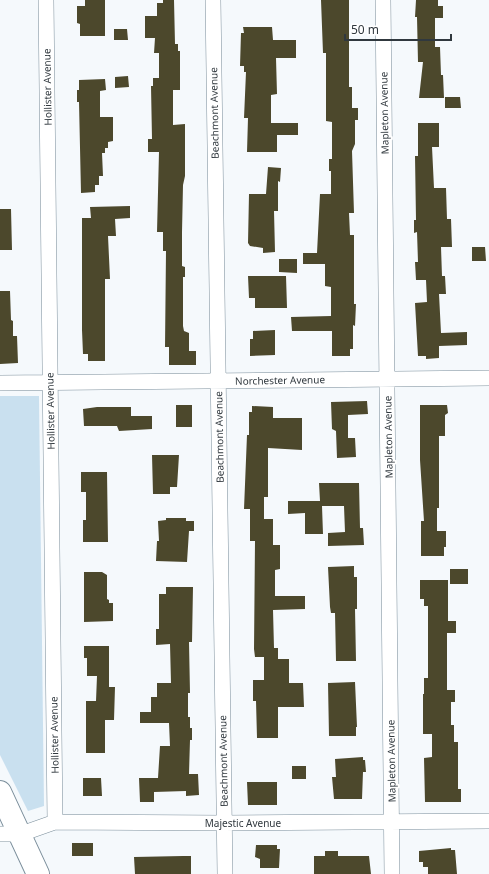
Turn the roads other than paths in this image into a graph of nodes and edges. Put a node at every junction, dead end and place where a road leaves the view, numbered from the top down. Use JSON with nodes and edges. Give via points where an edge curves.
{"nodes":[{"id":1,"x":46,"y":0,"type":"edge"},
{"id":2,"x":213,"y":0,"type":"edge"},
{"id":3,"x":383,"y":0,"type":"edge"},
{"id":4,"x":489,"y":378,"type":"edge"},
{"id":5,"x":387,"y":379,"type":"junction"},
{"id":6,"x":218,"y":381,"type":"junction"},
{"id":7,"x":50,"y":382,"type":"junction"},
{"id":8,"x":0,"y":383,"type":"edge"},
{"id":9,"x":0,"y":792,"type":"edge"},
{"id":10,"x":489,"y":820,"type":"edge"},
{"id":11,"x":55,"y":822,"type":"junction"},
{"id":12,"x":392,"y":822,"type":"junction"},
{"id":13,"x":224,"y":823,"type":"junction"},
{"id":14,"x":10,"y":834,"type":"edge"},
{"id":15,"x":38,"y":874,"type":"edge"},
{"id":16,"x":225,"y":874,"type":"edge"},
{"id":17,"x":392,"y":874,"type":"edge"}],
"edges":[{"from":1,"to":7,"type":"street","name":"Hollister Avenue"},
{"from":2,"to":6,"type":"street","name":"Beachmont Avenue"},
{"from":3,"to":5,"type":"street","name":"Mapleton Avenue"},
{"from":4,"to":5,"type":"street","name":"Norchester Avenue"},
{"from":5,"to":6,"type":"street","name":"Norchester Avenue"},
{"from":5,"to":12,"type":"street","name":"Mapleton Avenue"},
{"from":6,"to":7,"type":"street","name":"Norchester Avenue"},
{"from":6,"to":13,"type":"street","name":"Beachmont Avenue"},
{"from":7,"to":8,"type":"street","name":"Norchester Avenue"},
{"from":7,"to":11,"type":"street","name":"Hollister Avenue"},
{"from":9,"to":14,"type":"main road"},
{"from":10,"to":12,"type":"street","name":"Majestic Avenue"},
{"from":11,"to":13,"type":"street","name":"Majestic Avenue"},
{"from":11,"to":14,"type":"street","name":"Majestic Avenue"},
{"from":12,"to":13,"type":"street","name":"Majestic Avenue"},
{"from":12,"to":17,"type":"street","name":"Mapleton Avenue"},
{"from":13,"to":16,"type":"street","name":"Beachmont Avenue"},
{"from":14,"to":15,"type":"main road"}]}
